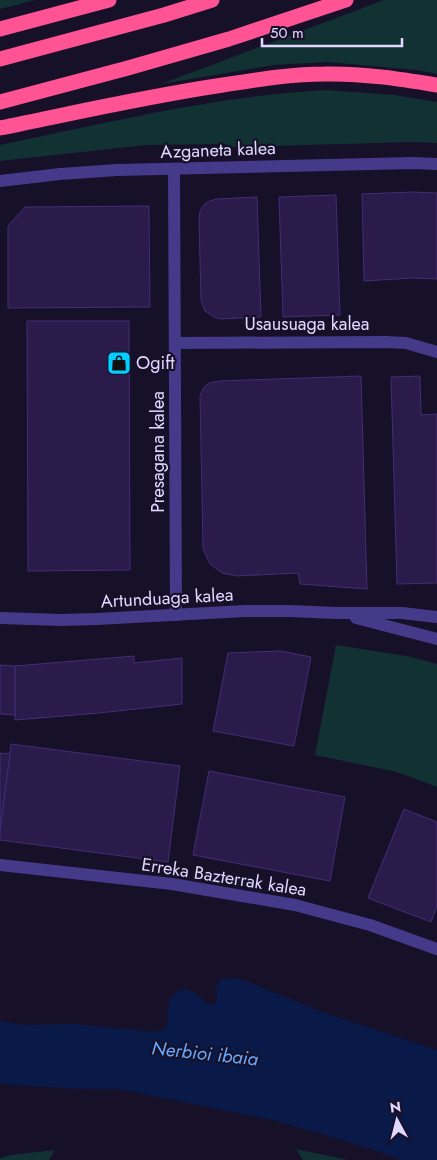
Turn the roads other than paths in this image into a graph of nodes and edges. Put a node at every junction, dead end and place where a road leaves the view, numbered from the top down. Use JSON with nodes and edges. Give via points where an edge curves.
{"nodes":[{"id":1,"x":109,"y":0,"type":"edge"},
{"id":2,"x":212,"y":0,"type":"edge"},
{"id":3,"x":346,"y":0,"type":"edge"},
{"id":4,"x":0,"y":29,"type":"edge"},
{"id":5,"x":0,"y":59,"type":"edge"},
{"id":6,"x":437,"y":85,"type":"edge"},
{"id":7,"x":0,"y":102,"type":"edge"},
{"id":8,"x":0,"y":128,"type":"edge"},
{"id":9,"x":437,"y":164,"type":"edge"},
{"id":10,"x":174,"y":169,"type":"junction"},
{"id":11,"x":0,"y":181,"type":"edge"},
{"id":12,"x":175,"y":343,"type":"junction"},
{"id":13,"x":437,"y":352,"type":"edge"},
{"id":14,"x":336,"y":613,"type":"junction"},
{"id":15,"x":176,"y":615,"type":"junction"},
{"id":16,"x":437,"y":617,"type":"edge"},
{"id":17,"x":0,"y":618,"type":"edge"},
{"id":18,"x":437,"y":639,"type":"edge"},
{"id":19,"x":0,"y":865,"type":"edge"},
{"id":20,"x":437,"y":949,"type":"edge"}],
"edges":[{"from":1,"to":4,"type":"highway"},
{"from":2,"to":5,"type":"highway"},
{"from":3,"to":7,"type":"highway","via":[[220,41]]},
{"from":6,"to":8,"type":"highway","via":[[350,74],[291,75],[186,90]]},
{"from":9,"to":10,"type":"street","name":"Azganeta kalea"},
{"from":10,"to":11,"type":"street","name":"Azganeta kalea","via":[[70,173]]},
{"from":10,"to":12,"type":"street","name":"Presagana kalea"},
{"from":12,"to":13,"type":"street","name":"Usausuaga kalea","via":[[386,342],[406,343]]},
{"from":12,"to":15,"type":"street","name":"Presagana kalea"},
{"from":14,"to":15,"type":"street","name":"Artunduaga kalea","via":[[245,611]]},
{"from":14,"to":16,"type":"street","name":"Artunduaga kalea","via":[[402,613]]},
{"from":14,"to":18,"type":"street","name":"Artunduaga kalea"},
{"from":15,"to":17,"type":"street","name":"Artunduaga kalea","via":[[61,620]]},
{"from":19,"to":20,"type":"street","name":"Erreka Bazterrak kalea","via":[[172,884],[295,905],[370,924]]}]}
